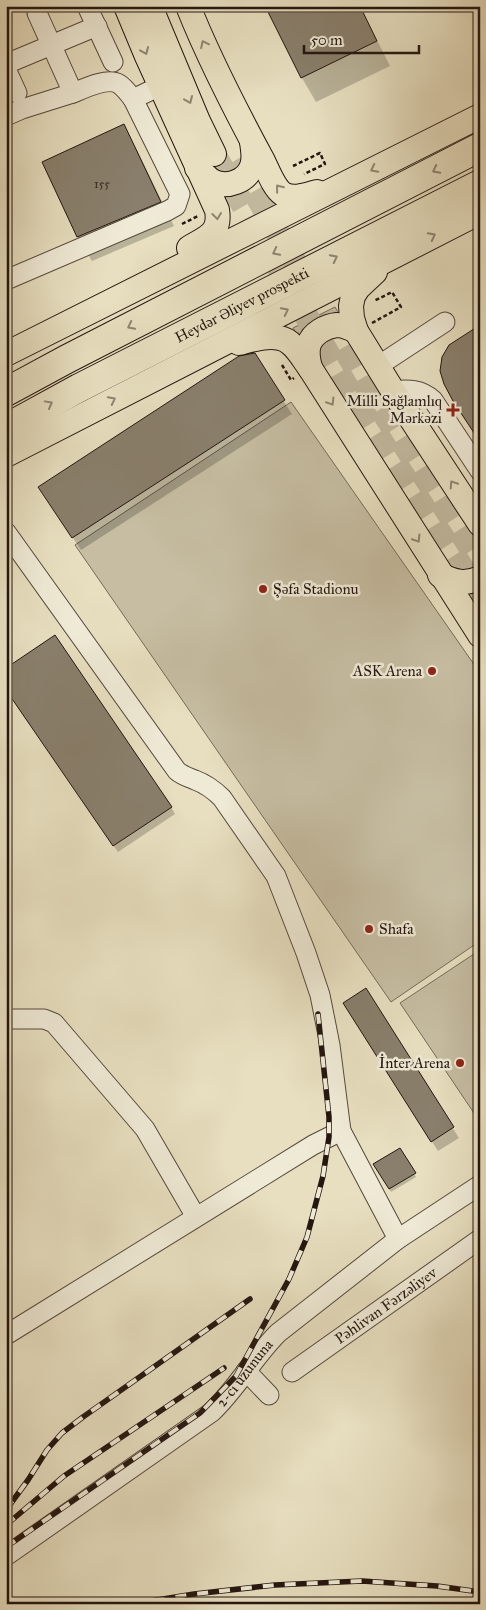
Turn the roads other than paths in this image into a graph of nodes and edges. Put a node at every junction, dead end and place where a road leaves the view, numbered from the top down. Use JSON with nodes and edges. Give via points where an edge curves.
{"nodes":[{"id":1,"x":87,"y":6,"type":"edge"},
{"id":2,"x":126,"y":6,"type":"edge"},
{"id":3,"x":150,"y":6,"type":"edge"},
{"id":4,"x":167,"y":6,"type":"edge"},
{"id":5,"x":188,"y":6,"type":"edge"},
{"id":6,"x":37,"y":13,"type":"dead end"},
{"id":7,"x":97,"y":26,"type":"junction"},
{"id":8,"x":52,"y":46,"type":"junction"},
{"id":9,"x":113,"y":62,"type":"dead end"},
{"id":10,"x":6,"y":64,"type":"edge"},
{"id":11,"x":6,"y":69,"type":"edge"},
{"id":12,"x":160,"y":86,"type":"junction"},
{"id":13,"x":18,"y":93,"type":"dead end"},
{"id":14,"x":74,"y":93,"type":"junction"},
{"id":15,"x":133,"y":99,"type":"junction"},
{"id":16,"x":6,"y":116,"type":"edge"},
{"id":17,"x":480,"y":116,"type":"edge"},
{"id":18,"x":252,"y":142,"type":"junction"},
{"id":19,"x":480,"y":147,"type":"edge"},
{"id":20,"x":213,"y":156,"type":"junction"},
{"id":21,"x":480,"y":184,"type":"edge"},
{"id":22,"x":340,"y":186,"type":"junction"},
{"id":23,"x":480,"y":212,"type":"edge"},
{"id":24,"x":388,"y":259,"type":"junction"},
{"id":25,"x":6,"y":280,"type":"edge"},
{"id":26,"x":445,"y":322,"type":"dead end"},
{"id":27,"x":356,"y":331,"type":"junction"},
{"id":28,"x":210,"y":349,"type":"junction"},
{"id":29,"x":6,"y":354,"type":"edge"},
{"id":30,"x":378,"y":366,"type":"junction"},
{"id":31,"x":301,"y":374,"type":"junction"},
{"id":32,"x":393,"y":391,"type":"junction"},
{"id":33,"x":6,"y":392,"type":"edge"},
{"id":34,"x":6,"y":428,"type":"edge"},
{"id":35,"x":6,"y":455,"type":"edge"},
{"id":36,"x":480,"y":471,"type":"edge"},
{"id":37,"x":480,"y":524,"type":"edge"},
{"id":38,"x":6,"y":532,"type":"edge"},
{"id":39,"x":440,"y":574,"type":"junction"},
{"id":40,"x":480,"y":578,"type":"edge"},
{"id":41,"x":480,"y":635,"type":"edge"},
{"id":42,"x":6,"y":1019,"type":"edge"},
{"id":43,"x":341,"y":1131,"type":"junction"},
{"id":44,"x":480,"y":1185,"type":"edge"},
{"id":45,"x":196,"y":1217,"type":"junction"},
{"id":46,"x":398,"y":1239,"type":"junction"},
{"id":47,"x":480,"y":1239,"type":"edge"},
{"id":48,"x":6,"y":1334,"type":"edge"},
{"id":49,"x":246,"y":1371,"type":"junction"},
{"id":50,"x":292,"y":1372,"type":"dead end"},
{"id":51,"x":269,"y":1395,"type":"dead end"},
{"id":52,"x":6,"y":1556,"type":"edge"}],
"edges":[{"from":1,"to":7,"type":"street"},
{"from":2,"to":12,"type":"main road","one_way":true},
{"from":3,"to":20,"type":"main road","one_way":true},
{"from":4,"to":20,"type":"main road","via":[[182,44]]},
{"from":18,"to":5,"type":"main road","one_way":true},
{"from":6,"to":8,"type":"street"},
{"from":7,"to":8,"type":"street"},
{"from":7,"to":9,"type":"street"},
{"from":8,"to":10,"type":"street"},
{"from":8,"to":14,"type":"street"},
{"from":11,"to":13,"type":"street"},
{"from":12,"to":15,"type":"street"},
{"from":12,"to":20,"type":"main road"},
{"from":14,"to":15,"type":"street","via":[[112,81],[120,84]]},
{"from":14,"to":16,"type":"street"},
{"from":15,"to":25,"type":"street","via":[[180,194],[176,206]]},
{"from":17,"to":22,"type":"main road","one_way":true},
{"from":18,"to":20,"type":"main road","via":[[252,168],[247,176],[230,184],[212,181]]},
{"from":22,"to":18,"type":"main road","one_way":true,"via":[[300,196],[285,195],[277,187]]},
{"from":19,"to":33,"type":"highway","one_way":true},
{"from":20,"to":29,"type":"main road","one_way":true,"via":[[218,223],[212,234]]},
{"from":34,"to":21,"type":"highway","name":"Heydər Əliyev prospekti","one_way":true},
{"from":22,"to":29,"type":"main road"},
{"from":24,"to":23,"type":"main road","one_way":true},
{"from":24,"to":27,"type":"main road","via":[[353,296]]},
{"from":28,"to":24,"type":"main road","one_way":true},
{"from":26,"to":30,"type":"street"},
{"from":27,"to":30,"type":"main road"},
{"from":27,"to":31,"type":"main road","via":[[338,325],[315,335],[309,343]]},
{"from":28,"to":31,"type":"main road","via":[[257,338],[280,338],[288,341]]},
{"from":35,"to":28,"type":"main road","one_way":true},
{"from":30,"to":32,"type":"main road"},
{"from":31,"to":39,"type":"main road","one_way":true},
{"from":32,"to":36,"type":"street","via":[[417,391],[433,400]]},
{"from":37,"to":32,"type":"main road","one_way":true},
{"from":38,"to":43,"type":"street","via":[[177,772],[213,789],[222,798],[276,876],[320,995]]},
{"from":39,"to":40,"type":"main road","via":[[462,583]]},
{"from":39,"to":41,"type":"main road"},
{"from":42,"to":45,"type":"street","via":[[44,1019],[54,1023],[145,1129]]},
{"from":43,"to":45,"type":"street"},
{"from":43,"to":46,"type":"street"},
{"from":44,"to":46,"type":"street","name":"2-ci uzununa"},
{"from":45,"to":48,"type":"street"},
{"from":46,"to":49,"type":"street","name":"2-ci uzununa","via":[[278,1333]]},
{"from":47,"to":50,"type":"street","name":"Pəhlivan Fərzəliyev"},
{"from":49,"to":51,"type":"street"},
{"from":49,"to":52,"type":"street","name":"2-ci uzununa","via":[[212,1412]]}]}
